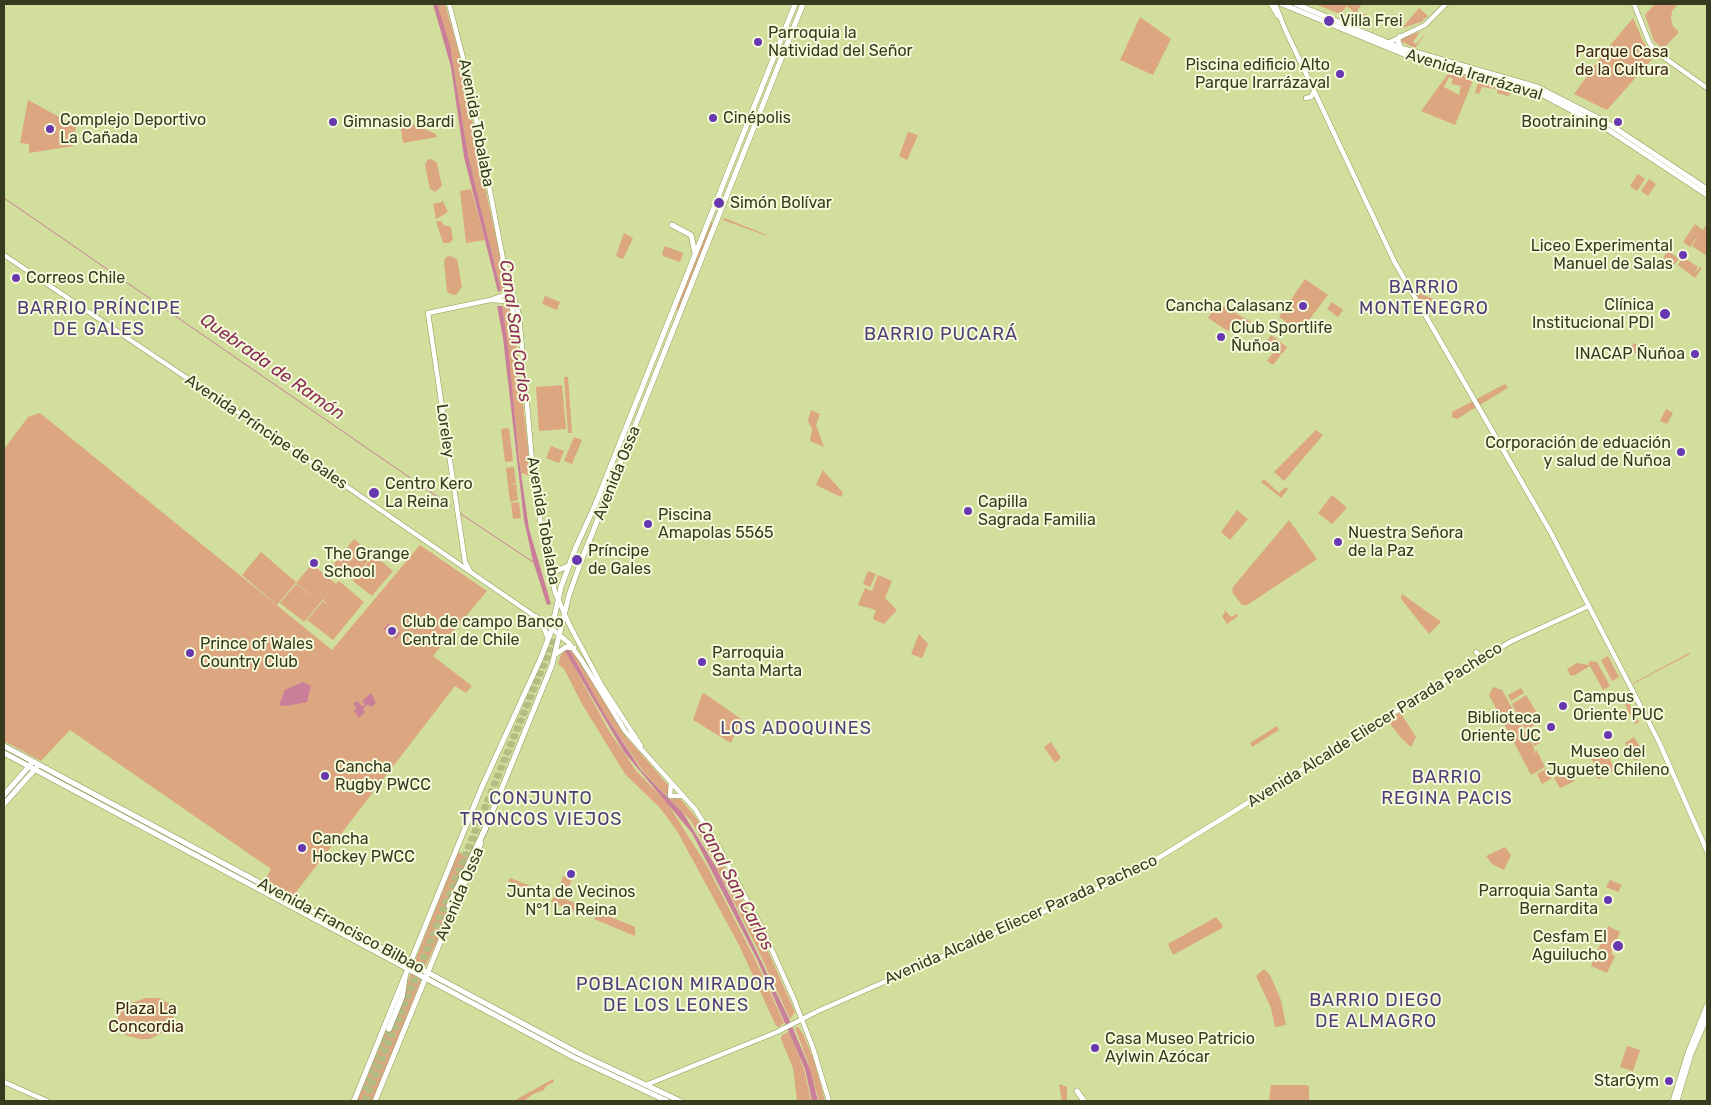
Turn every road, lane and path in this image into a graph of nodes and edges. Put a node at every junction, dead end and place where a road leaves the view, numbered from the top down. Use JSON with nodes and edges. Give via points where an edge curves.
{"nodes":[{"id":1,"x":449,"y":4,"type":"edge"},
{"id":2,"x":795,"y":4,"type":"edge"},
{"id":3,"x":803,"y":4,"type":"edge"},
{"id":4,"x":1271,"y":4,"type":"edge"},
{"id":5,"x":1275,"y":4,"type":"edge"},
{"id":6,"x":1282,"y":4,"type":"edge"},
{"id":7,"x":1296,"y":4,"type":"edge"},
{"id":8,"x":1446,"y":4,"type":"edge"},
{"id":9,"x":1634,"y":4,"type":"edge"},
{"id":10,"x":1280,"y":18,"type":"junction"},
{"id":11,"x":1400,"y":36,"type":"junction"},
{"id":12,"x":1385,"y":44,"type":"junction"},
{"id":13,"x":1401,"y":48,"type":"junction"},
{"id":14,"x":1707,"y":88,"type":"edge"},
{"id":15,"x":1314,"y":92,"type":"junction"},
{"id":16,"x":1306,"y":98,"type":"dead end"},
{"id":17,"x":1585,"y":116,"type":"junction"},
{"id":18,"x":1594,"y":116,"type":"junction"},
{"id":19,"x":1707,"y":189,"type":"edge"},
{"id":20,"x":1707,"y":195,"type":"edge"},
{"id":21,"x":672,"y":225,"type":"dead end"},
{"id":22,"x":695,"y":253,"type":"junction"},
{"id":23,"x":4,"y":255,"type":"edge"},
{"id":24,"x":503,"y":259,"type":"junction"},
{"id":25,"x":500,"y":298,"type":"junction"},
{"id":26,"x":519,"y":335,"type":"junction"},
{"id":27,"x":596,"y":503,"type":"junction"},
{"id":28,"x":604,"y":506,"type":"junction"},
{"id":29,"x":550,"y":566,"type":"junction"},
{"id":30,"x":568,"y":566,"type":"junction"},
{"id":31,"x":475,"y":575,"type":"junction"},
{"id":32,"x":558,"y":600,"type":"junction"},
{"id":33,"x":1589,"y":606,"type":"junction"},
{"id":34,"x":564,"y":614,"type":"junction"},
{"id":35,"x":536,"y":617,"type":"junction"},
{"id":36,"x":552,"y":628,"type":"junction"},
{"id":37,"x":561,"y":635,"type":"junction"},
{"id":38,"x":547,"y":643,"type":"junction"},
{"id":39,"x":574,"y":648,"type":"junction"},
{"id":40,"x":1476,"y":652,"type":"dead end"},
{"id":41,"x":556,"y":655,"type":"junction"},
{"id":42,"x":1482,"y":658,"type":"junction"},
{"id":43,"x":613,"y":712,"type":"junction"},
{"id":44,"x":619,"y":713,"type":"junction"},
{"id":45,"x":4,"y":746,"type":"edge"},
{"id":46,"x":4,"y":753,"type":"edge"},
{"id":47,"x":646,"y":754,"type":"junction"},
{"id":48,"x":31,"y":764,"type":"junction"},
{"id":49,"x":37,"y":767,"type":"junction"},
{"id":50,"x":671,"y":783,"type":"junction"},
{"id":51,"x":4,"y":795,"type":"edge"},
{"id":52,"x":682,"y":796,"type":"junction"},
{"id":53,"x":4,"y":804,"type":"edge"},
{"id":54,"x":485,"y":829,"type":"junction"},
{"id":55,"x":1707,"y":851,"type":"edge"},
{"id":56,"x":449,"y":906,"type":"dead end"},
{"id":57,"x":324,"y":916,"type":"junction"},
{"id":58,"x":312,"y":917,"type":"junction"},
{"id":59,"x":409,"y":966,"type":"junction"},
{"id":60,"x":426,"y":975,"type":"junction"},
{"id":61,"x":405,"y":976,"type":"junction"},
{"id":62,"x":1707,"y":1006,"type":"edge"},
{"id":63,"x":802,"y":1018,"type":"junction"},
{"id":64,"x":1707,"y":1018,"type":"edge"},
{"id":65,"x":390,"y":1030,"type":"tunnel mouth"},
{"id":66,"x":591,"y":1059,"type":"junction"},
{"id":67,"x":583,"y":1061,"type":"junction"},
{"id":68,"x":4,"y":1082,"type":"edge"},
{"id":69,"x":646,"y":1085,"type":"junction"},
{"id":70,"x":637,"y":1087,"type":"junction"},
{"id":71,"x":1077,"y":1091,"type":"dead end"},
{"id":72,"x":48,"y":1101,"type":"edge"},
{"id":73,"x":354,"y":1101,"type":"edge"},
{"id":74,"x":375,"y":1101,"type":"edge"},
{"id":75,"x":667,"y":1101,"type":"edge"},
{"id":76,"x":680,"y":1101,"type":"edge"},
{"id":77,"x":829,"y":1101,"type":"edge"},
{"id":78,"x":1084,"y":1101,"type":"edge"},
{"id":79,"x":1673,"y":1101,"type":"edge"},
{"id":80,"x":1677,"y":1101,"type":"edge"}],
"edges":[{"from":1,"to":24,"type":"main road","name":"Avenida Tobalaba","via":[[468,77]]},
{"from":2,"to":22,"type":"main road","name":"Avenida Ossa"},
{"from":3,"to":28,"type":"main road","name":"Avenida Ossa"},
{"from":4,"to":10,"type":"main road"},
{"from":5,"to":10,"type":"main road"},
{"from":6,"to":12,"type":"main road","name":"Avenida Irarrázaval"},
{"from":7,"to":12,"type":"main road","name":"Avenida Irarrázaval"},
{"from":8,"to":11,"type":"main road","via":[[1428,23]]},
{"from":9,"to":14,"type":"main road","via":[[1653,48]]},
{"from":10,"to":15,"type":"main road"},
{"from":11,"to":12,"type":"main road"},
{"from":11,"to":13,"type":"main road","via":[[1398,43]]},
{"from":12,"to":13,"type":"main road","name":"Avenida Irarrázaval"},
{"from":12,"to":17,"type":"main road","name":"Avenida Irarrázaval","via":[[1423,61],[1527,89]]},
{"from":13,"to":18,"type":"main road","name":"Avenida Irarrázaval","via":[[1525,82]]},
{"from":15,"to":16,"type":"main road"},
{"from":15,"to":33,"type":"main road","via":[[1394,261],[1549,529]]},
{"from":17,"to":18,"type":"main road"},
{"from":17,"to":20,"type":"main road","name":"Avenida Irarrázaval"},
{"from":18,"to":19,"type":"main road","name":"Avenida Irarrázaval"},
{"from":21,"to":22,"type":"main road","via":[[691,235]]},
{"from":22,"to":27,"type":"main road","name":"Avenida Ossa"},
{"from":23,"to":31,"type":"main road","name":"Avenida Príncipe de Gales"},
{"from":24,"to":25,"type":"main road","via":[[508,290]]},
{"from":24,"to":26,"type":"main road","name":"Avenida Tobalaba","via":[[518,310]]},
{"from":25,"to":26,"type":"main road","via":[[512,306]]},
{"from":25,"to":31,"type":"main road","name":"Loreley","via":[[428,313],[464,562]]},
{"from":26,"to":29,"type":"main road","name":"Avenida Tobalaba","via":[[535,495]]},
{"from":27,"to":28,"type":"main road"},
{"from":27,"to":30,"type":"main road","name":"Avenida Ossa"},
{"from":28,"to":34,"type":"main road","name":"Avenida Ossa"},
{"from":29,"to":30,"type":"main road","via":[[559,571]]},
{"from":29,"to":32,"type":"main road","name":"Avenida Tobalaba"},
{"from":30,"to":32,"type":"main road","name":"Avenida Ossa"},
{"from":31,"to":35,"type":"main road","name":"Avenida Príncipe de Gales"},
{"from":32,"to":34,"type":"main road","name":"Avenida Tobalaba"},
{"from":32,"to":36,"type":"main road","name":"Avenida Ossa"},
{"from":33,"to":42,"type":"main road","name":"Avenida Alcalde Eliecer Parada Pacheco"},
{"from":33,"to":55,"type":"main road","via":[[1659,742]]},
{"from":34,"to":37,"type":"main road","name":"Avenida Ossa"},
{"from":34,"to":44,"type":"main road","name":"Avenida Tobalaba"},
{"from":35,"to":36,"type":"main road","name":"Avenida Príncipe de Gales"},
{"from":35,"to":38,"type":"main road","via":[[547,634]]},
{"from":36,"to":37,"type":"main road","name":"Avenida Tobalaba"},
{"from":36,"to":38,"type":"main road","name":"Avenida Ossa"},
{"from":37,"to":39,"type":"main road","name":"Avenida Tobalaba"},
{"from":37,"to":41,"type":"main road","name":"Avenida Ossa"},
{"from":38,"to":59,"type":"main road","name":"Avenida Ossa","via":[[525,698],[495,756]]},
{"from":39,"to":41,"type":"main road","via":[[568,646]]},
{"from":39,"to":43,"type":"main road","name":"Avenida Tobalaba"},
{"from":40,"to":42,"type":"main road"},
{"from":41,"to":54,"type":"main road","name":"Avenida Ossa"},
{"from":42,"to":63,"type":"main road","name":"Avenida Alcalde Eliecer Parada Pacheco","via":[[1139,870]]},
{"from":43,"to":44,"type":"main road"},
{"from":43,"to":47,"type":"main road","name":"Avenida Tobalaba","via":[[628,736]]},
{"from":44,"to":47,"type":"main road","name":"Avenida Tobalaba"},
{"from":45,"to":48,"type":"main road","name":"Avenida Francisco Bilbao"},
{"from":46,"to":48,"type":"main road","name":"Avenida Francisco Bilbao"},
{"from":47,"to":50,"type":"main road","name":"Avenida Tobalaba"},
{"from":48,"to":49,"type":"main road","name":"Avenida Francisco Bilbao"},
{"from":48,"to":51,"type":"main road"},
{"from":49,"to":53,"type":"main road"},
{"from":49,"to":57,"type":"main road","name":"Avenida Francisco Bilbao"},
{"from":49,"to":58,"type":"main road","name":"Avenida Francisco Bilbao"},
{"from":50,"to":52,"type":"main road","name":"Avenida Tobalaba"},
{"from":50,"to":52,"type":"main road","via":[[670,796]]},
{"from":52,"to":63,"type":"main road","name":"Avenida Tobalaba","via":[[700,816],[735,876]]},
{"from":54,"to":56,"type":"highway"},
{"from":54,"to":60,"type":"main road","name":"Avenida Ossa"},
{"from":57,"to":58,"type":"main road"},
{"from":57,"to":59,"type":"main road","name":"Avenida Francisco Bilbao"},
{"from":58,"to":59,"type":"main road","name":"Avenida Francisco Bilbao"},
{"from":59,"to":60,"type":"main road","name":"Avenida Francisco Bilbao"},
{"from":59,"to":61,"type":"main road","name":"Avenida Ossa"},
{"from":60,"to":66,"type":"main road","name":"Avenida Francisco Bilbao"},
{"from":60,"to":67,"type":"main road","name":"Avenida Francisco Bilbao"},
{"from":60,"to":74,"type":"main road","name":"Avenida Ossa"},
{"from":61,"to":65,"type":"highway"},
{"from":61,"to":73,"type":"main road","name":"Avenida Ossa"},
{"from":62,"to":79,"type":"main road"},
{"from":63,"to":69,"type":"main road","name":"Avenida Alcalde Eliecer Parada Pacheco"},
{"from":63,"to":77,"type":"main road","name":"Avenida Tobalaba"},
{"from":64,"to":80,"type":"main road","via":[[1691,1054]]},
{"from":66,"to":67,"type":"main road"},
{"from":66,"to":69,"type":"main road","name":"Avenida Francisco Bilbao"},
{"from":67,"to":70,"type":"main road","name":"Avenida Francisco Bilbao"},
{"from":68,"to":72,"type":"main road"},
{"from":69,"to":70,"type":"main road"},
{"from":69,"to":76,"type":"main road","name":"Avenida Francisco Bilbao"},
{"from":70,"to":75,"type":"main road","name":"Avenida Francisco Bilbao"},
{"from":71,"to":78,"type":"main road"}]}
